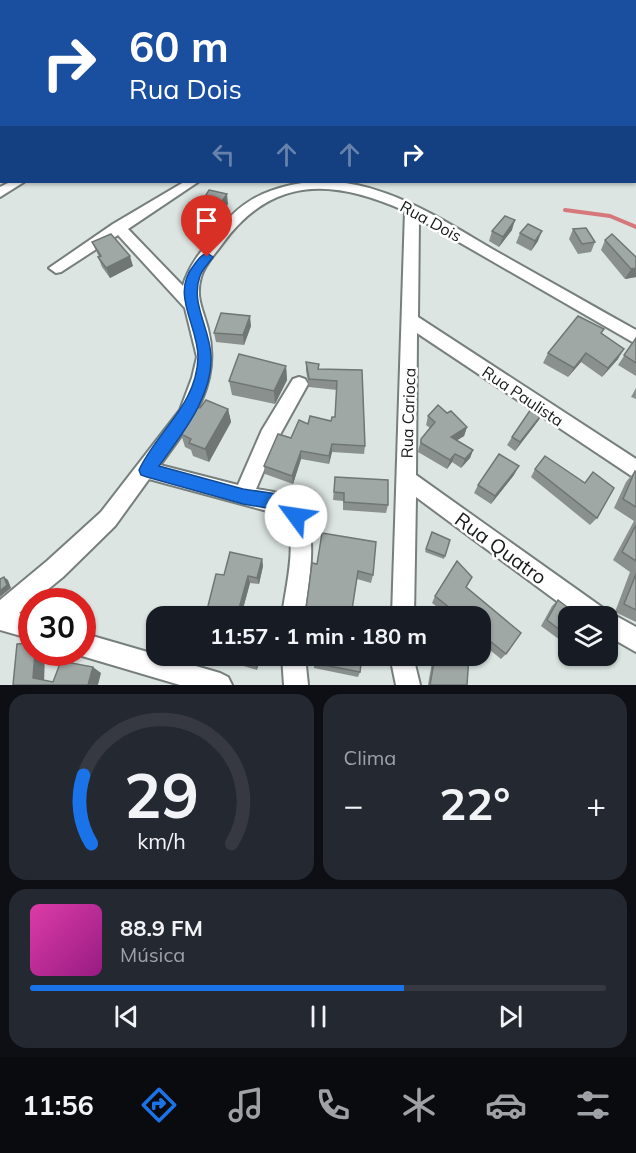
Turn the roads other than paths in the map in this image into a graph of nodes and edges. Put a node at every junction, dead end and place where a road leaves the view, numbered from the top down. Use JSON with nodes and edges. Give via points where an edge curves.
{"nodes":[{"id":1,"x":16,"y":183,"type":"edge"},
{"id":2,"x":190,"y":183,"type":"edge"},
{"id":3,"x":0,"y":193,"type":"edge"},
{"id":4,"x":412,"y":209,"type":"junction"},
{"id":5,"x":118,"y":227,"type":"junction"},
{"id":6,"x":56,"y":268,"type":"dead end"},
{"id":7,"x":192,"y":305,"type":"junction"},
{"id":8,"x":411,"y":321,"type":"junction"},
{"id":9,"x":636,"y":338,"type":"edge"},
{"id":10,"x":299,"y":384,"type":"dead end"},
{"id":11,"x":147,"y":470,"type":"junction"},
{"id":12,"x":636,"y":470,"type":"edge"},
{"id":13,"x":406,"y":479,"type":"junction"},
{"id":14,"x":243,"y":496,"type":"junction"},
{"id":15,"x":294,"y":606,"type":"edge"},
{"id":16,"x":403,"y":606,"type":"edge"},
{"id":17,"x":581,"y":606,"type":"edge"},
{"id":18,"x":0,"y":614,"type":"edge"},
{"id":19,"x":0,"y":619,"type":"edge"},
{"id":20,"x":18,"y":624,"type":"edge"},
{"id":21,"x":618,"y":630,"type":"edge"},
{"id":22,"x":636,"y":640,"type":"edge"},
{"id":23,"x":96,"y":648,"type":"edge"},
{"id":24,"x":295,"y":666,"type":"edge"},
{"id":25,"x":404,"y":666,"type":"edge"},
{"id":26,"x":220,"y":685,"type":"edge"},
{"id":27,"x":296,"y":685,"type":"edge"},
{"id":28,"x":408,"y":685,"type":"edge"}],
"edges":[{"from":1,"to":3,"type":"street"},
{"from":2,"to":5,"type":"street"},
{"from":4,"to":7,"type":"street","name":"Rua Dois","via":[[355,186],[327,184],[298,187],[255,201],[194,273],[189,296]]},
{"from":4,"to":8,"type":"street","name":"Rua Carioca"},
{"from":4,"to":9,"type":"street","name":"Rua Dois"},
{"from":5,"to":6,"type":"street"},
{"from":5,"to":7,"type":"street"},
{"from":7,"to":11,"type":"street","name":"Rua Dois","via":[[205,357],[201,378],[187,414]]},
{"from":8,"to":12,"type":"street","name":"Rua Paulista"},
{"from":8,"to":13,"type":"street","name":"Rua Carioca"},
{"from":10,"to":14,"type":"street","via":[[269,436]]},
{"from":11,"to":14,"type":"street"},
{"from":11,"to":18,"type":"street","name":"Rua Dois","via":[[108,519]]},
{"from":13,"to":16,"type":"street","name":"Rua Carioca"},
{"from":13,"to":17,"type":"street","name":"Rua Quatro"},
{"from":14,"to":15,"type":"street","via":[[277,502],[296,516],[302,540]]},
{"from":19,"to":20,"type":"street"},
{"from":21,"to":22,"type":"street"},
{"from":23,"to":26,"type":"street"},
{"from":24,"to":27,"type":"street"},
{"from":25,"to":28,"type":"street"}]}
